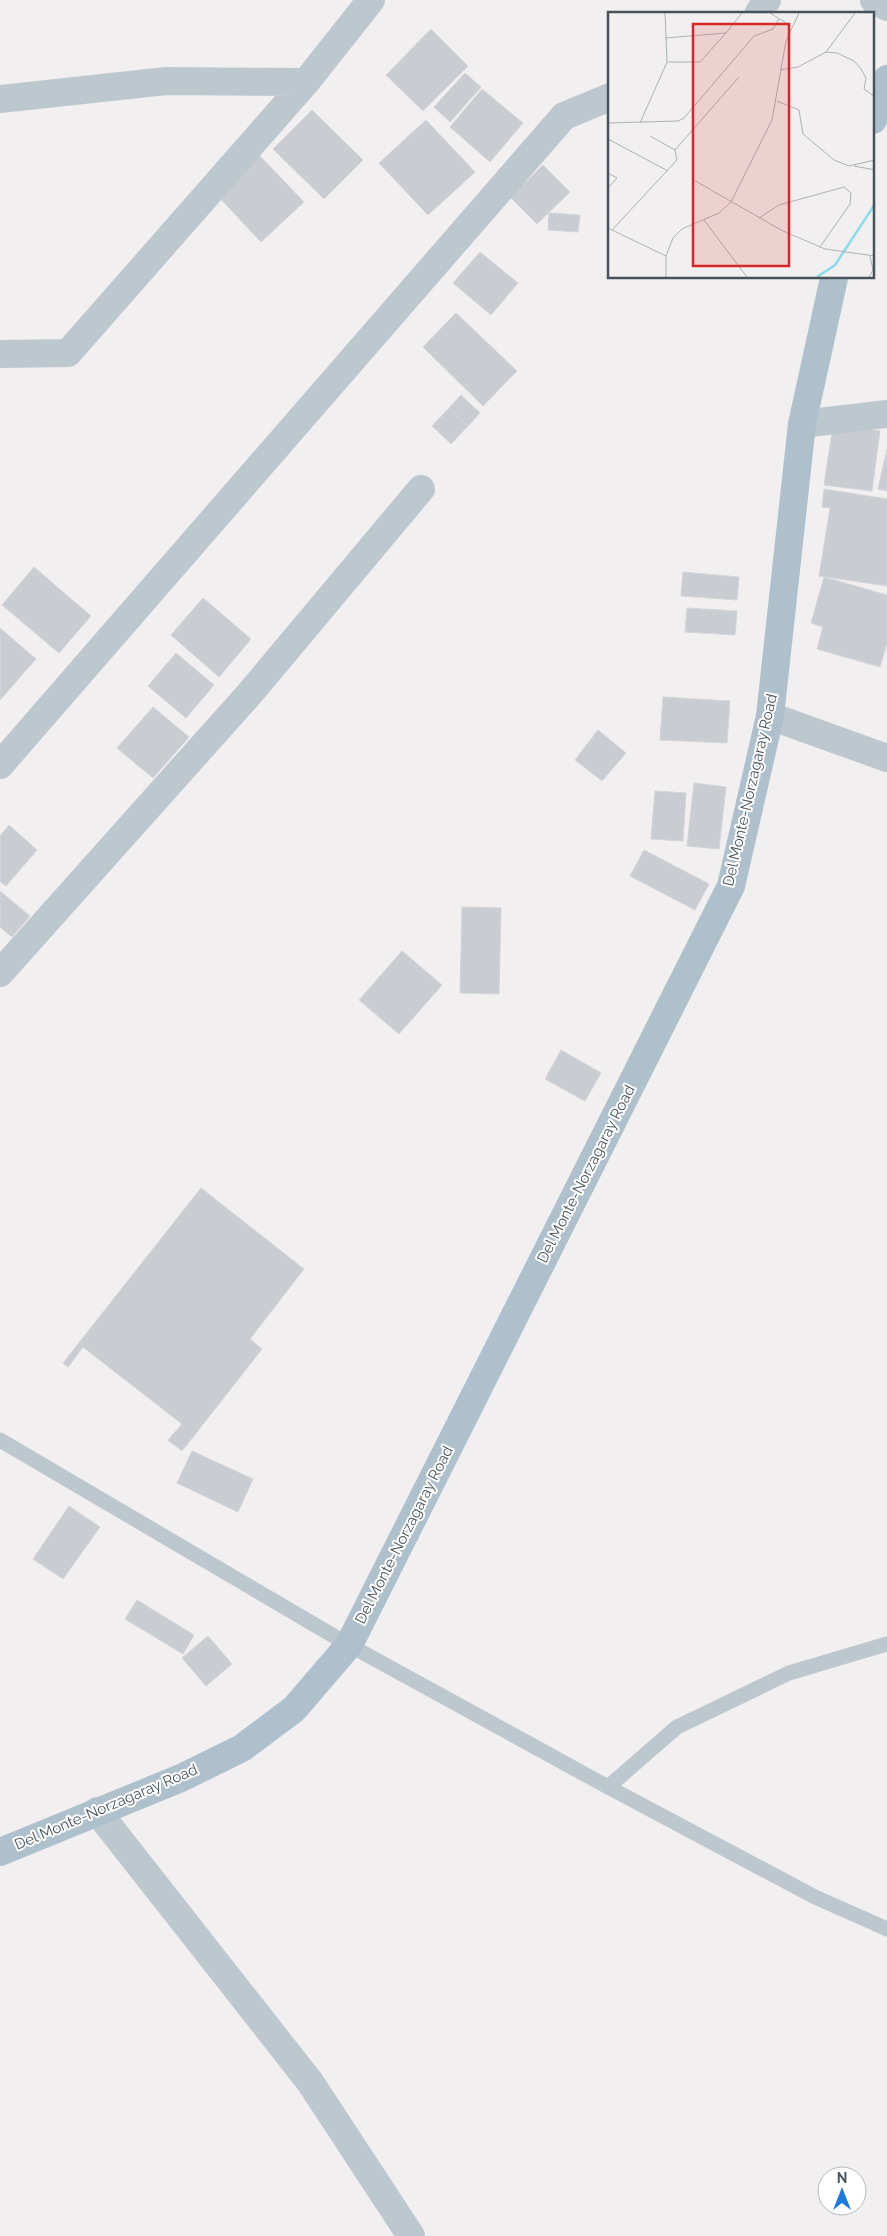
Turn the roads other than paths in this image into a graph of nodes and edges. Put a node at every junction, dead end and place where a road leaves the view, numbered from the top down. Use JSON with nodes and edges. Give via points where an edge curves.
{"nodes":[{"id":1,"x":371,"y":0,"type":"edge"},
{"id":2,"x":767,"y":0,"type":"edge"},
{"id":3,"x":874,"y":0,"type":"edge"},
{"id":4,"x":887,"y":7,"type":"edge"},
{"id":5,"x":759,"y":12,"type":"edge"},
{"id":6,"x":887,"y":78,"type":"edge"},
{"id":7,"x":306,"y":82,"type":"junction"},
{"id":8,"x":608,"y":98,"type":"edge"},
{"id":9,"x":0,"y":99,"type":"edge"},
{"id":10,"x":874,"y":117,"type":"edge"},
{"id":11,"x":834,"y":279,"type":"edge"},
{"id":12,"x":0,"y":354,"type":"edge"},
{"id":13,"x":887,"y":414,"type":"edge"},
{"id":14,"x":802,"y":424,"type":"junction"},
{"id":15,"x":421,"y":489,"type":"dead end"},
{"id":16,"x":770,"y":716,"type":"junction"},
{"id":17,"x":887,"y":758,"type":"edge"},
{"id":18,"x":0,"y":766,"type":"edge"},
{"id":19,"x":0,"y":973,"type":"edge"},
{"id":20,"x":0,"y":1440,"type":"edge"},
{"id":21,"x":887,"y":1644,"type":"edge"},
{"id":22,"x":349,"y":1645,"type":"junction"},
{"id":23,"x":608,"y":1788,"type":"junction"},
{"id":24,"x":97,"y":1811,"type":"junction"},
{"id":25,"x":0,"y":1852,"type":"edge"},
{"id":26,"x":887,"y":1929,"type":"edge"},
{"id":27,"x":411,"y":2236,"type":"edge"}],
"edges":[{"from":1,"to":7,"type":"street"},
{"from":2,"to":5,"type":"street"},
{"from":3,"to":4,"type":"street"},
{"from":6,"to":10,"type":"main road"},
{"from":7,"to":9,"type":"street","via":[[166,81]]},
{"from":7,"to":12,"type":"street","via":[[68,354]]},
{"from":8,"to":18,"type":"street","via":[[564,116]]},
{"from":11,"to":14,"type":"main road","name":"Del Monte-Norzagaray Road"},
{"from":13,"to":14,"type":"street"},
{"from":14,"to":16,"type":"main road","name":"Del Monte-Norzagaray Road"},
{"from":15,"to":19,"type":"street","via":[[251,692]]},
{"from":16,"to":17,"type":"street"},
{"from":16,"to":22,"type":"main road","name":"Del Monte-Norzagaray Road","via":[[731,886]]},
{"from":20,"to":22,"type":"lane"},
{"from":21,"to":23,"type":"lane","via":[[789,1673],[677,1727]]},
{"from":22,"to":23,"type":"lane"},
{"from":22,"to":24,"type":"main road","name":"Del Monte-Norzagaray Road","via":[[294,1709],[242,1748],[181,1778]]},
{"from":23,"to":26,"type":"lane","via":[[815,1897]]},
{"from":24,"to":25,"type":"main road","name":"Del Monte-Norzagaray Road"},
{"from":24,"to":27,"type":"street","via":[[310,2082]]}]}
